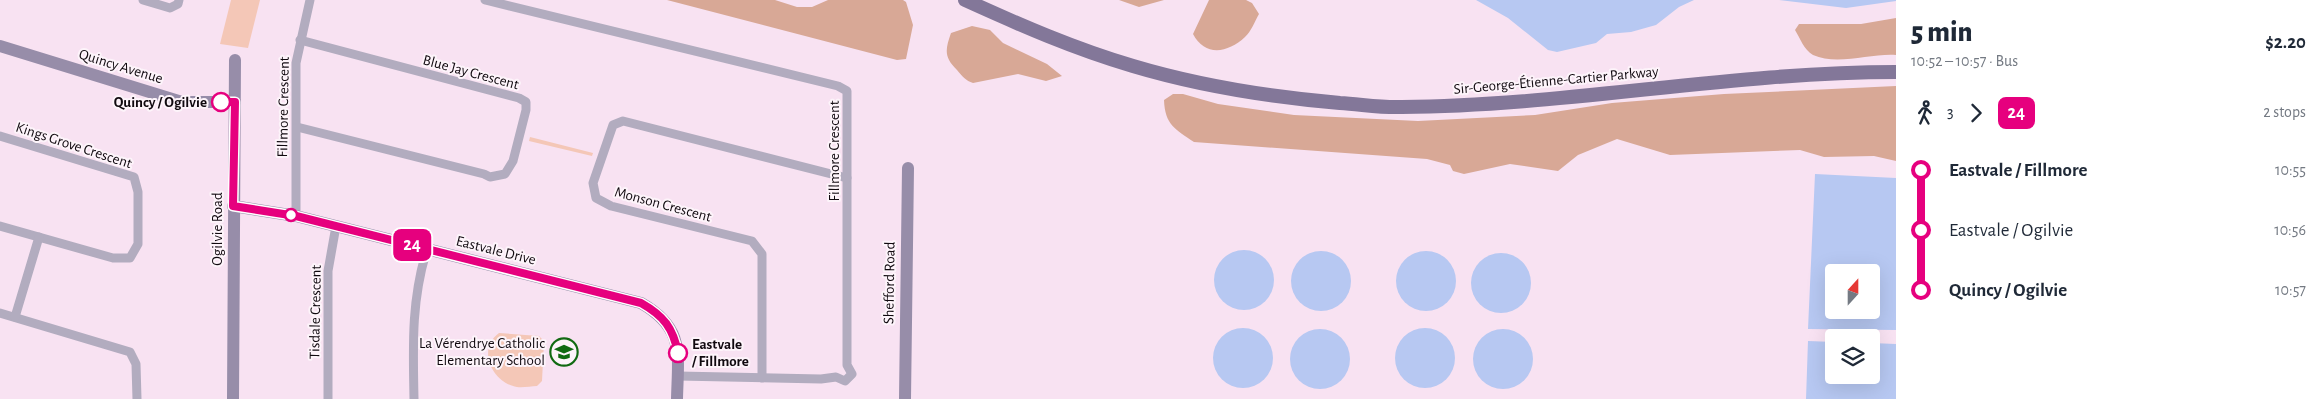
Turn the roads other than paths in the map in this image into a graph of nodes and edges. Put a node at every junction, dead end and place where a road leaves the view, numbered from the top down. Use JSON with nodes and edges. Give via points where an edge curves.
{"nodes":[{"id":1,"x":143,"y":0,"type":"edge"},
{"id":2,"x":179,"y":0,"type":"edge"},
{"id":3,"x":310,"y":0,"type":"edge"},
{"id":4,"x":485,"y":0,"type":"edge"},
{"id":5,"x":965,"y":0,"type":"edge"},
{"id":6,"x":300,"y":40,"type":"junction"},
{"id":7,"x":0,"y":46,"type":"edge"},
{"id":8,"x":235,"y":60,"type":"dead end"},
{"id":9,"x":1896,"y":72,"type":"edge"},
{"id":10,"x":235,"y":102,"type":"junction"},
{"id":11,"x":296,"y":127,"type":"junction"},
{"id":12,"x":0,"y":136,"type":"edge"},
{"id":13,"x":908,"y":168,"type":"dead end"},
{"id":14,"x":848,"y":178,"type":"junction"},
{"id":15,"x":233,"y":206,"type":"junction"},
{"id":16,"x":296,"y":216,"type":"junction"},
{"id":17,"x":0,"y":226,"type":"edge"},
{"id":18,"x":336,"y":226,"type":"junction"},
{"id":19,"x":39,"y":237,"type":"junction"},
{"id":20,"x":426,"y":249,"type":"junction"},
{"id":21,"x":0,"y":313,"type":"edge"},
{"id":22,"x":15,"y":317,"type":"junction"},
{"id":23,"x":678,"y":376,"type":"junction"},
{"id":24,"x":762,"y":378,"type":"junction"},
{"id":25,"x":137,"y":399,"type":"edge"},
{"id":26,"x":232,"y":399,"type":"edge"},
{"id":27,"x":328,"y":399,"type":"edge"},
{"id":28,"x":414,"y":399,"type":"edge"},
{"id":29,"x":677,"y":399,"type":"edge"},
{"id":30,"x":905,"y":399,"type":"edge"}],
"edges":[{"from":1,"to":2,"type":"street","via":[[170,8]]},
{"from":3,"to":6,"type":"street","name":"Fillmore Crescent"},
{"from":4,"to":14,"type":"street","name":"Fillmore Crescent","via":[[838,86],[847,91]]},
{"from":5,"to":9,"type":"main road","name":"Sir-George-Étienne-Cartier Parkway","via":[[1060,41],[1152,71],[1299,100],[1388,107],[1495,105],[1708,82]]},
{"from":6,"to":11,"type":"street","name":"Fillmore Crescent","via":[[296,62]]},
{"from":6,"to":11,"type":"street","name":"Blue Jay Crescent","via":[[519,98],[526,102],[526,110],[513,161],[505,174],[490,178]]},
{"from":7,"to":10,"type":"street","name":"Quincy Avenue","via":[[182,102]]},
{"from":8,"to":10,"type":"street","name":"Ogilvie Road"},
{"from":10,"to":15,"type":"street","name":"Ogilvie Road"},
{"from":11,"to":16,"type":"street","name":"Fillmore Crescent"},
{"from":12,"to":19,"type":"street","name":"Kings Grove Crescent","via":[[134,177],[138,192],[138,244],[130,258],[113,258]]},
{"from":13,"to":30,"type":"street","name":"Shefford Road"},
{"from":14,"to":24,"type":"street","name":"Fillmore Crescent","via":[[847,365],[852,374],[845,381],[836,377]]},
{"from":14,"to":24,"type":"street","name":"Monson Crescent","via":[[623,121],[613,125],[593,183],[596,198],[611,206],[752,241],[762,254]]},
{"from":15,"to":16,"type":"street","name":"Eastvale Drive"},
{"from":15,"to":26,"type":"street","name":"Ogilvie Road"},
{"from":16,"to":18,"type":"street","name":"Eastvale Drive"},
{"from":17,"to":19,"type":"street","name":"Kings Grove Crescent"},
{"from":18,"to":20,"type":"street","name":"Eastvale Drive"},
{"from":18,"to":27,"type":"street","name":"Tisdale Crescent","via":[[328,271]]},
{"from":19,"to":22,"type":"street"},
{"from":20,"to":23,"type":"street","name":"Eastvale Drive","via":[[641,303],[656,312],[672,329],[678,353]]},
{"from":20,"to":28,"type":"street","via":[[412,323]]},
{"from":21,"to":22,"type":"street"},
{"from":22,"to":25,"type":"street","via":[[130,352],[136,364]]},
{"from":23,"to":24,"type":"street","name":"Fillmore Crescent"},
{"from":23,"to":29,"type":"street","name":"Eastvale Drive"}]}
